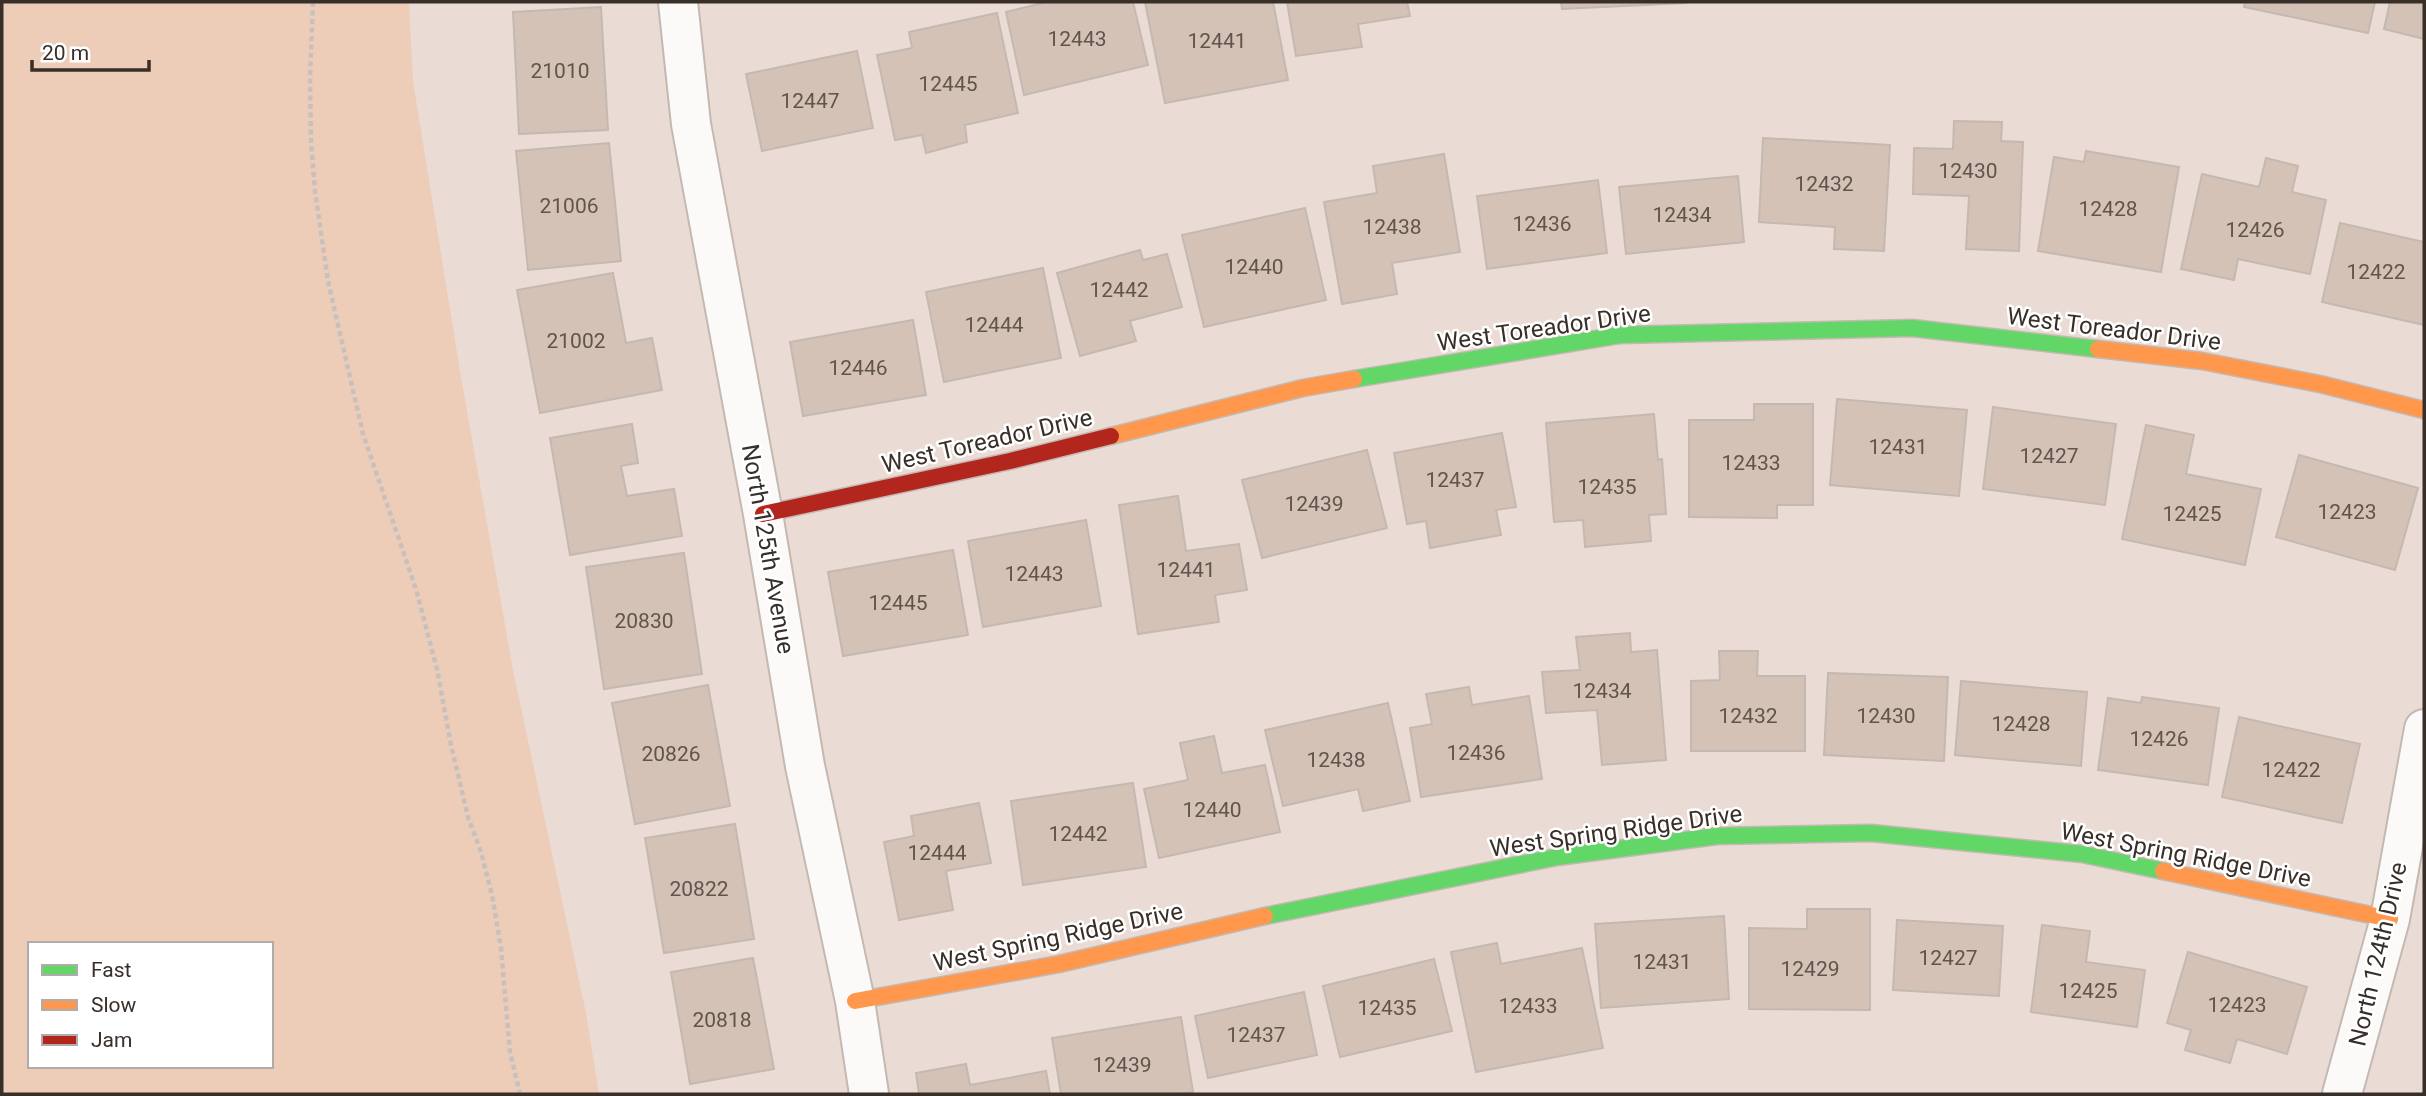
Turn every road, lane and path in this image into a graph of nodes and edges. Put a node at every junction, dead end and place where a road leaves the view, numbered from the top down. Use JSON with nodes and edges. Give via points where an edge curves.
{"nodes":[{"id":1,"x":313,"y":2,"type":"edge"},
{"id":2,"x":683,"y":3,"type":"edge"},
{"id":3,"x":2424,"y":410,"type":"edge"},
{"id":4,"x":762,"y":514,"type":"junction"},
{"id":5,"x":2424,"y":729,"type":"edge"},
{"id":6,"x":2390,"y":919,"type":"junction"},
{"id":7,"x":855,"y":1000,"type":"junction"},
{"id":8,"x":520,"y":1094,"type":"edge"},
{"id":9,"x":869,"y":1094,"type":"edge"},
{"id":10,"x":2342,"y":1094,"type":"edge"}],
"edges":[{"from":1,"to":8,"type":"path","via":[[311,142],[328,281],[363,434],[416,589],[468,817],[492,895],[510,1052]]},
{"from":2,"to":4,"type":"street","name":"North 125th Avenue","via":[[691,124]]},
{"from":3,"to":4,"type":"street","name":"West Toreador Drive","via":[[2202,361],[1912,328],[1620,335],[1303,388],[1010,461]]},
{"from":4,"to":7,"type":"street","name":"North 125th Avenue","via":[[805,766]]},
{"from":5,"to":6,"type":"street","name":"North 124th Drive"},
{"from":6,"to":7,"type":"street","name":"West Spring Ridge Drive","via":[[2082,854],[1871,834],[1717,836],[1557,857],[1315,904],[1059,964]]},
{"from":6,"to":10,"type":"street","name":"North 124th Drive"},
{"from":7,"to":9,"type":"street","name":"North 125th Avenue"}]}
